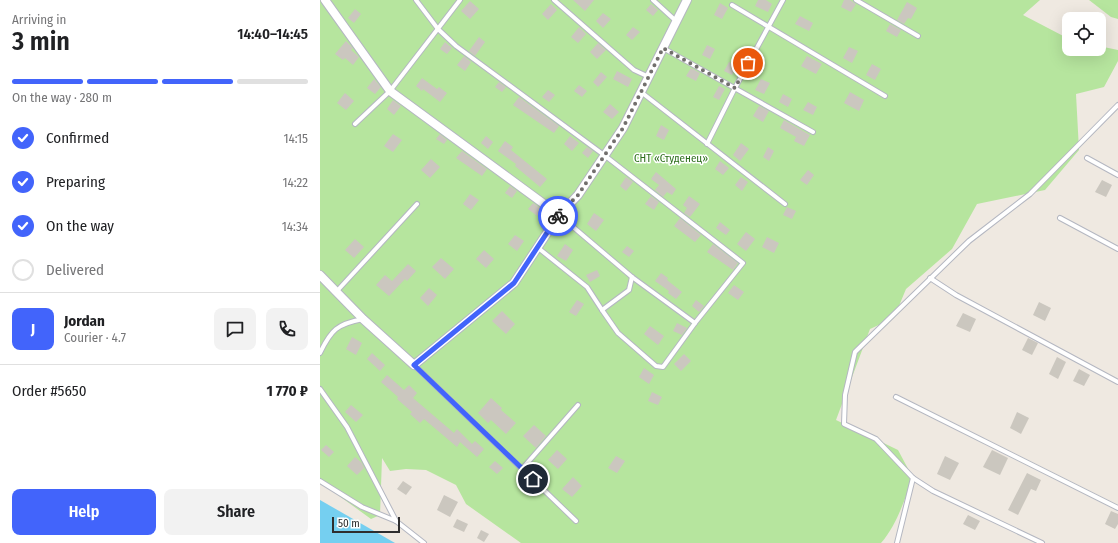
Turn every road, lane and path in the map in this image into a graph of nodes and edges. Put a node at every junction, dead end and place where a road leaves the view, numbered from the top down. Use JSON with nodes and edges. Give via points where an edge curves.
{"nodes":[{"id":1,"x":325,"y":0,"type":"edge"},
{"id":2,"x":416,"y":0,"type":"edge"},
{"id":3,"x":460,"y":0,"type":"edge"},
{"id":4,"x":554,"y":0,"type":"edge"},
{"id":5,"x":653,"y":0,"type":"edge"},
{"id":6,"x":687,"y":0,"type":"edge"},
{"id":7,"x":783,"y":0,"type":"edge"},
{"id":8,"x":856,"y":0,"type":"edge"},
{"id":9,"x":732,"y":5,"type":"dead end"},
{"id":10,"x":677,"y":21,"type":"junction"},
{"id":11,"x":768,"y":26,"type":"junction"},
{"id":12,"x":438,"y":29,"type":"junction"},
{"id":13,"x":918,"y":36,"type":"dead end"},
{"id":14,"x":663,"y":48,"type":"junction"},
{"id":15,"x":649,"y":76,"type":"junction"},
{"id":16,"x":735,"y":88,"type":"junction"},
{"id":17,"x":390,"y":91,"type":"junction"},
{"id":18,"x":641,"y":92,"type":"junction"},
{"id":19,"x":885,"y":96,"type":"dead end"},
{"id":20,"x":1118,"y":105,"type":"edge"},
{"id":21,"x":355,"y":124,"type":"dead end"},
{"id":22,"x":813,"y":132,"type":"dead end"},
{"id":23,"x":707,"y":144,"type":"junction"},
{"id":24,"x":604,"y":155,"type":"junction"},
{"id":25,"x":1086,"y":158,"type":"dead end"},
{"id":26,"x":1118,"y":175,"type":"edge"},
{"id":27,"x":417,"y":204,"type":"dead end"},
{"id":28,"x":785,"y":204,"type":"dead end"},
{"id":29,"x":559,"y":214,"type":"junction"},
{"id":30,"x":1060,"y":218,"type":"dead end"},
{"id":31,"x":537,"y":247,"type":"junction"},
{"id":32,"x":1118,"y":249,"type":"edge"},
{"id":33,"x":320,"y":275,"type":"edge"},
{"id":34,"x":632,"y":277,"type":"junction"},
{"id":35,"x":930,"y":278,"type":"junction"},
{"id":36,"x":337,"y":291,"type":"junction"},
{"id":37,"x":602,"y":310,"type":"junction"},
{"id":38,"x":363,"y":319,"type":"junction"},
{"id":39,"x":695,"y":323,"type":"junction"},
{"id":40,"x":320,"y":353,"type":"edge"},
{"id":41,"x":414,"y":365,"type":"junction"},
{"id":42,"x":1118,"y":382,"type":"edge"},
{"id":43,"x":320,"y":389,"type":"edge"},
{"id":44,"x":896,"y":397,"type":"dead end"},
{"id":45,"x":578,"y":405,"type":"dead end"},
{"id":46,"x":522,"y":469,"type":"junction"},
{"id":47,"x":913,"y":478,"type":"junction"},
{"id":48,"x":320,"y":481,"type":"edge"},
{"id":49,"x":1118,"y":508,"type":"edge"},
{"id":50,"x":576,"y":520,"type":"dead end"},
{"id":51,"x":396,"y":521,"type":"junction"},
{"id":52,"x":424,"y":543,"type":"edge"},
{"id":53,"x":897,"y":543,"type":"edge"},
{"id":54,"x":1042,"y":543,"type":"edge"}],
"edges":[{"from":1,"to":17,"type":"street"},
{"from":2,"to":12,"type":"lane"},
{"from":3,"to":12,"type":"lane"},
{"from":4,"to":15,"type":"lane","via":[[634,70]]},
{"from":5,"to":10,"type":"lane"},
{"from":6,"to":10,"type":"street"},
{"from":7,"to":11,"type":"lane"},
{"from":8,"to":13,"type":"lane"},
{"from":9,"to":11,"type":"lane"},
{"from":10,"to":14,"type":"street"},
{"from":11,"to":16,"type":"lane"},
{"from":11,"to":19,"type":"lane"},
{"from":12,"to":17,"type":"lane"},
{"from":12,"to":24,"type":"lane","via":[[456,46]]},
{"from":14,"to":15,"type":"street"},
{"from":14,"to":16,"type":"lane"},
{"from":15,"to":18,"type":"street"},
{"from":16,"to":22,"type":"lane"},
{"from":16,"to":23,"type":"lane"},
{"from":17,"to":21,"type":"lane"},
{"from":17,"to":29,"type":"street"},
{"from":18,"to":23,"type":"lane"},
{"from":18,"to":24,"type":"street","via":[[623,128]]},
{"from":20,"to":35,"type":"lane","via":[[1030,194],[968,241]]},
{"from":23,"to":28,"type":"lane"},
{"from":24,"to":29,"type":"street","via":[[578,195]]},
{"from":24,"to":39,"type":"lane","via":[[744,263]]},
{"from":25,"to":26,"type":"lane"},
{"from":27,"to":36,"type":"lane"},
{"from":29,"to":31,"type":"street"},
{"from":29,"to":34,"type":"lane"},
{"from":30,"to":32,"type":"lane"},
{"from":31,"to":37,"type":"lane","via":[[587,287]]},
{"from":31,"to":41,"type":"street","via":[[514,283]]},
{"from":33,"to":36,"type":"street"},
{"from":34,"to":37,"type":"lane","via":[[629,290]]},
{"from":34,"to":39,"type":"lane"},
{"from":35,"to":42,"type":"lane","via":[[956,295]]},
{"from":35,"to":47,"type":"lane","via":[[855,352],[845,395],[844,424],[876,439]]},
{"from":36,"to":38,"type":"street"},
{"from":37,"to":39,"type":"lane","via":[[618,333],[656,366],[663,368]]},
{"from":38,"to":40,"type":"lane","via":[[336,328]]},
{"from":38,"to":41,"type":"street"},
{"from":41,"to":46,"type":"lane"},
{"from":43,"to":51,"type":"lane","via":[[347,427]]},
{"from":44,"to":49,"type":"lane"},
{"from":45,"to":46,"type":"lane"},
{"from":46,"to":50,"type":"lane"},
{"from":47,"to":53,"type":"lane"},
{"from":47,"to":54,"type":"lane","via":[[933,491]]},
{"from":48,"to":51,"type":"lane","via":[[362,507]]},
{"from":51,"to":52,"type":"lane"}]}
